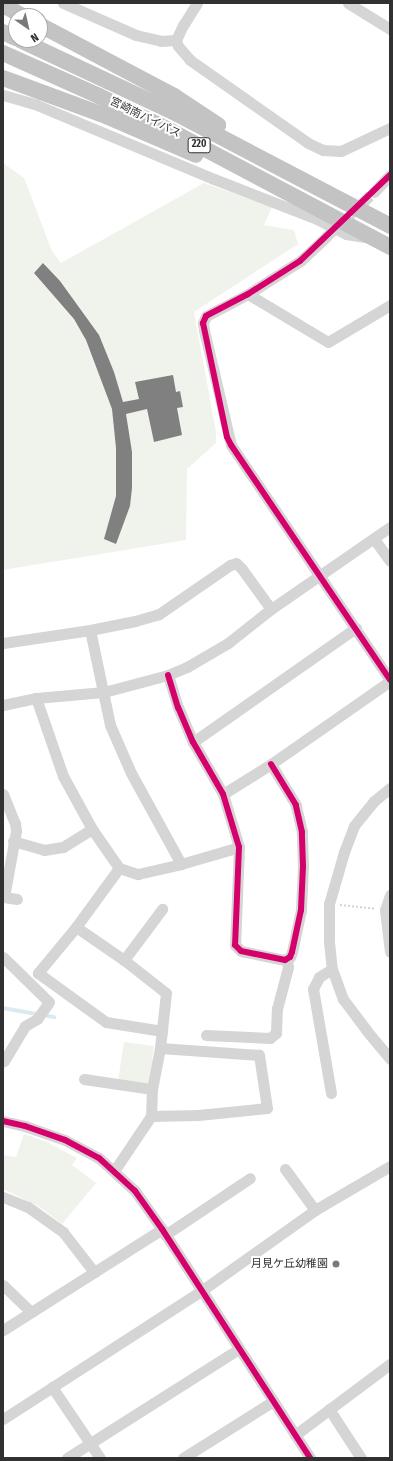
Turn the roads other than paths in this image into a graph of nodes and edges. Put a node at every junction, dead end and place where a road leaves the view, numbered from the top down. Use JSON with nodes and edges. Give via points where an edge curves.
{"nodes":[{"id":1,"x":64,"y":3,"type":"edge"},
{"id":2,"x":196,"y":3,"type":"edge"},
{"id":3,"x":348,"y":3,"type":"edge"},
{"id":4,"x":48,"y":29,"type":"edge"},
{"id":5,"x":390,"y":29,"type":"edge"},
{"id":6,"x":176,"y":40,"type":"junction"},
{"id":7,"x":37,"y":48,"type":"edge"},
{"id":8,"x":3,"y":53,"type":"edge"},
{"id":9,"x":3,"y":78,"type":"edge"},
{"id":10,"x":3,"y":95,"type":"edge"},
{"id":11,"x":389,"y":127,"type":"edge"},
{"id":12,"x":249,"y":150,"type":"junction"},
{"id":13,"x":256,"y":174,"type":"junction"},
{"id":14,"x":390,"y":175,"type":"edge"},
{"id":15,"x":374,"y":192,"type":"tunnel mouth"},
{"id":16,"x":390,"y":226,"type":"edge"},
{"id":17,"x":326,"y":237,"type":"tunnel mouth"},
{"id":18,"x":375,"y":239,"type":"junction"},
{"id":19,"x":390,"y":247,"type":"edge"},
{"id":20,"x":248,"y":294,"type":"junction"},
{"id":21,"x":390,"y":305,"type":"edge"},
{"id":22,"x":390,"y":527,"type":"edge"},
{"id":23,"x":374,"y":540,"type":"junction"},
{"id":24,"x":390,"y":561,"type":"edge"},
{"id":25,"x":319,"y":577,"type":"junction"},
{"id":26,"x":271,"y":609,"type":"junction"},
{"id":27,"x":356,"y":628,"type":"junction"},
{"id":28,"x":90,"y":630,"type":"junction"},
{"id":29,"x":3,"y":643,"type":"edge"},
{"id":30,"x":168,"y":675,"type":"junction"},
{"id":31,"x":390,"y":681,"type":"edge"},
{"id":32,"x":104,"y":692,"type":"junction"},
{"id":33,"x":36,"y":698,"type":"junction"},
{"id":34,"x":3,"y":705,"type":"edge"},
{"id":35,"x":193,"y":742,"type":"junction"},
{"id":36,"x":271,"y":764,"type":"junction"},
{"id":37,"x":390,"y":788,"type":"edge"},
{"id":38,"x":3,"y":794,"type":"edge"},
{"id":39,"x":223,"y":794,"type":"junction"},
{"id":40,"x":92,"y":829,"type":"junction"},
{"id":41,"x":13,"y":841,"type":"junction"},
{"id":42,"x":239,"y":847,"type":"junction"},
{"id":43,"x":181,"y":864,"type":"junction"},
{"id":44,"x":118,"y":868,"type":"junction"},
{"id":45,"x":390,"y":895,"type":"edge"},
{"id":46,"x":17,"y":899,"type":"dead end"},
{"id":47,"x":162,"y":909,"type":"dead end"},
{"id":48,"x":76,"y":927,"type":"junction"},
{"id":49,"x":390,"y":952,"type":"edge"},
{"id":50,"x":3,"y":957,"type":"edge"},
{"id":51,"x":287,"y":959,"type":"junction"},
{"id":52,"x":124,"y":960,"type":"junction"},
{"id":53,"x":332,"y":969,"type":"junction"},
{"id":54,"x":162,"y":1031,"type":"junction"},
{"id":55,"x":206,"y":1035,"type":"dead end"},
{"id":56,"x":160,"y":1048,"type":"junction"},
{"id":57,"x":390,"y":1059,"type":"edge"},
{"id":58,"x":4,"y":1061,"type":"dead end"},
{"id":59,"x":84,"y":1079,"type":"dead end"},
{"id":60,"x":152,"y":1089,"type":"junction"},
{"id":61,"x":331,"y":1093,"type":"dead end"},
{"id":62,"x":150,"y":1116,"type":"junction"},
{"id":63,"x":3,"y":1121,"type":"edge"},
{"id":64,"x":285,"y":1169,"type":"dead end"},
{"id":65,"x":388,"y":1170,"type":"edge"},
{"id":66,"x":114,"y":1172,"type":"junction"},
{"id":67,"x":250,"y":1178,"type":"dead end"},
{"id":68,"x":3,"y":1197,"type":"edge"},
{"id":69,"x":315,"y":1210,"type":"junction"},
{"id":70,"x":163,"y":1232,"type":"junction"},
{"id":71,"x":94,"y":1272,"type":"junction"},
{"id":72,"x":3,"y":1285,"type":"edge"},
{"id":73,"x":201,"y":1290,"type":"junction"},
{"id":74,"x":31,"y":1312,"type":"junction"},
{"id":75,"x":3,"y":1330,"type":"edge"},
{"id":76,"x":239,"y":1349,"type":"junction"},
{"id":77,"x":389,"y":1368,"type":"edge"},
{"id":78,"x":52,"y":1387,"type":"junction"},
{"id":79,"x":273,"y":1401,"type":"junction"},
{"id":80,"x":330,"y":1409,"type":"junction"},
{"id":81,"x":3,"y":1419,"type":"edge"},
{"id":82,"x":295,"y":1435,"type":"junction"},
{"id":83,"x":91,"y":1443,"type":"junction"},
{"id":84,"x":308,"y":1457,"type":"edge"},
{"id":85,"x":67,"y":1458,"type":"edge"},
{"id":86,"x":100,"y":1458,"type":"edge"},
{"id":87,"x":183,"y":1458,"type":"edge"},
{"id":88,"x":361,"y":1458,"type":"edge"}],
"edges":[{"from":1,"to":6,"type":"street","via":[[136,34],[161,41]]},
{"from":2,"to":6,"type":"street"},
{"from":3,"to":5,"type":"street"},
{"from":4,"to":12,"type":"highway","via":[[174,96],[215,122]]},
{"from":6,"to":11,"type":"street","via":[[190,60],[308,143],[324,150],[341,151]]},
{"from":7,"to":12,"type":"highway","name":"宮崎南バイパス","number":"220"},
{"from":8,"to":13,"type":"highway","name":"宮崎南バイパス","number":"220","via":[[99,96]]},
{"from":9,"to":13,"type":"highway","via":[[101,114],[226,168]]},
{"from":10,"to":18,"type":"street","via":[[37,105],[317,219],[346,234]]},
{"from":12,"to":16,"type":"highway","name":"宮崎南バイパス","number":"220"},
{"from":13,"to":18,"type":"highway","name":"宮崎南バイパス","number":"220"},
{"from":14,"to":15,"type":"street"},
{"from":17,"to":20,"type":"street","via":[[300,261]]},
{"from":18,"to":19,"type":"highway","name":"宮崎南バイパス","number":"220"},
{"from":20,"to":21,"type":"street","via":[[328,342]]},
{"from":20,"to":25,"type":"street","via":[[206,316],[203,323],[227,437],[235,454]]},
{"from":22,"to":23,"type":"street"},
{"from":23,"to":24,"type":"street"},
{"from":23,"to":25,"type":"street"},
{"from":25,"to":26,"type":"street"},
{"from":25,"to":27,"type":"street"},
{"from":26,"to":28,"type":"street","via":[[236,564],[230,565],[159,614],[135,622]]},
{"from":26,"to":30,"type":"street","via":[[211,654]]},
{"from":27,"to":31,"type":"street"},
{"from":27,"to":35,"type":"street"},
{"from":28,"to":29,"type":"street"},
{"from":28,"to":32,"type":"street"},
{"from":30,"to":32,"type":"street"},
{"from":30,"to":35,"type":"street"},
{"from":31,"to":36,"type":"street"},
{"from":32,"to":33,"type":"street"},
{"from":32,"to":43,"type":"street","via":[[110,725],[122,754]]},
{"from":33,"to":34,"type":"street"},
{"from":33,"to":40,"type":"street","via":[[63,776]]},
{"from":35,"to":39,"type":"street"},
{"from":36,"to":39,"type":"street"},
{"from":36,"to":51,"type":"street","via":[[296,805],[302,832],[301,910],[292,952]]},
{"from":37,"to":53,"type":"street","via":[[374,801],[354,826],[344,852],[329,904]]},
{"from":38,"to":41,"type":"street","via":[[15,823]]},
{"from":39,"to":42,"type":"street"},
{"from":40,"to":41,"type":"street","via":[[63,847],[44,850]]},
{"from":40,"to":44,"type":"street"},
{"from":41,"to":46,"type":"street","via":[[4,897]]},
{"from":42,"to":43,"type":"street"},
{"from":42,"to":51,"type":"street","via":[[235,945],[240,951],[279,960]]},
{"from":43,"to":44,"type":"street","via":[[138,874]]},
{"from":44,"to":48,"type":"street"},
{"from":45,"to":49,"type":"street","via":[[385,910]]},
{"from":47,"to":52,"type":"street"},
{"from":48,"to":52,"type":"street"},
{"from":48,"to":54,"type":"street","via":[[38,973],[106,1022]]},
{"from":50,"to":58,"type":"street","via":[[49,1002],[37,1019],[25,1026]]},
{"from":51,"to":55,"type":"street","via":[[288,968],[277,1009],[276,1033],[270,1038]]},
{"from":52,"to":54,"type":"street","via":[[166,994]]},
{"from":53,"to":57,"type":"street","via":[[343,999]]},
{"from":53,"to":61,"type":"street","via":[[319,977],[313,989]]},
{"from":54,"to":56,"type":"street"},
{"from":56,"to":60,"type":"street"},
{"from":56,"to":62,"type":"street","via":[[259,1055],[267,1108],[198,1115]]},
{"from":59,"to":60,"type":"street"},
{"from":60,"to":62,"type":"street"},
{"from":62,"to":66,"type":"street"},
{"from":63,"to":66,"type":"street","via":[[65,1140],[99,1158]]},
{"from":64,"to":69,"type":"street"},
{"from":65,"to":69,"type":"street"},
{"from":66,"to":70,"type":"street","via":[[135,1191]]},
{"from":67,"to":70,"type":"street"},
{"from":68,"to":71,"type":"street","via":[[28,1207],[63,1232]]},
{"from":69,"to":73,"type":"street"},
{"from":70,"to":71,"type":"street"},
{"from":70,"to":73,"type":"street"},
{"from":71,"to":74,"type":"street"},
{"from":72,"to":74,"type":"street"},
{"from":73,"to":76,"type":"street"},
{"from":73,"to":78,"type":"street"},
{"from":74,"to":75,"type":"street"},
{"from":76,"to":79,"type":"street"},
{"from":76,"to":83,"type":"street"},
{"from":77,"to":80,"type":"street"},
{"from":78,"to":81,"type":"street"},
{"from":78,"to":83,"type":"street"},
{"from":79,"to":82,"type":"street"},
{"from":79,"to":87,"type":"street"},
{"from":80,"to":82,"type":"street"},
{"from":80,"to":88,"type":"street"},
{"from":82,"to":84,"type":"street"},
{"from":83,"to":85,"type":"street"},
{"from":83,"to":86,"type":"street"}]}
